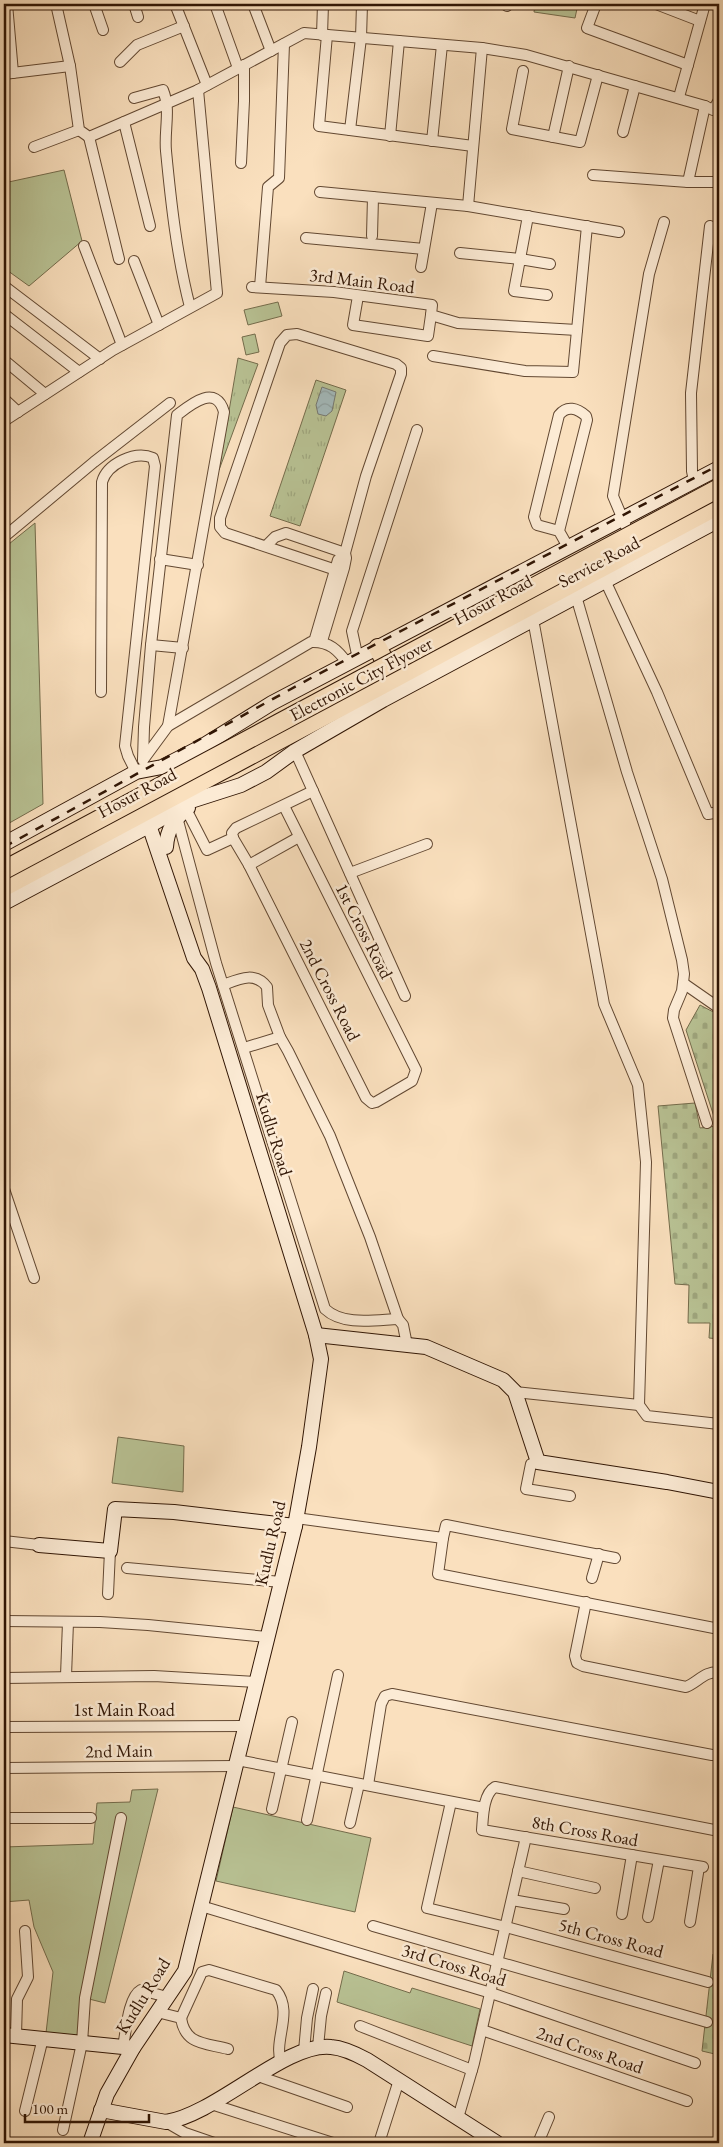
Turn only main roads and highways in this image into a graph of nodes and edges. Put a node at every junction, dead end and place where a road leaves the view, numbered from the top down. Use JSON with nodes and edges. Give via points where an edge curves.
{"nodes":[{"id":1,"x":719,"y":479,"type":"edge"},
{"id":2,"x":719,"y":488,"type":"edge"},
{"id":3,"x":719,"y":498,"type":"edge"},
{"id":4,"x":719,"y":505,"type":"edge"},
{"id":5,"x":4,"y":864,"type":"edge"},
{"id":6,"x":4,"y":870,"type":"edge"},
{"id":7,"x":4,"y":881,"type":"edge"},
{"id":8,"x":4,"y":887,"type":"edge"}],
"edges":[{"from":1,"to":5,"type":"highway","name":"Hosur Road","via":[[624,523]]},
{"from":2,"to":6,"type":"highway","name":"Electronic City Flyover","bridge":true},
{"from":3,"to":7,"type":"highway","name":"Electronic City Flyover"},
{"from":4,"to":8,"type":"highway","name":"Hosur Road","via":[[602,574],[150,817]]}]}
